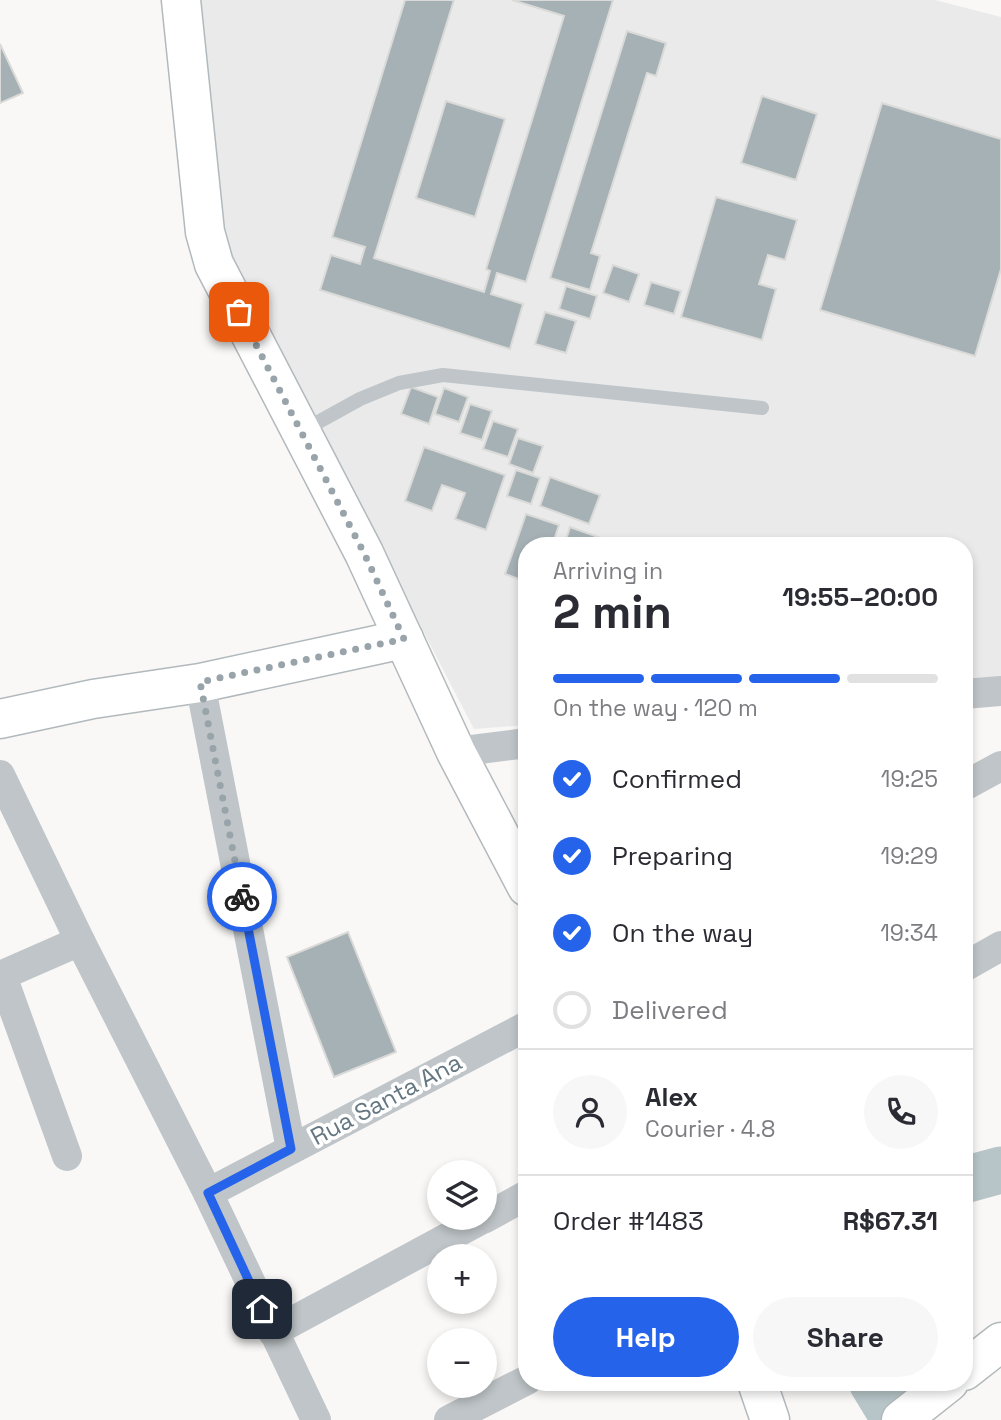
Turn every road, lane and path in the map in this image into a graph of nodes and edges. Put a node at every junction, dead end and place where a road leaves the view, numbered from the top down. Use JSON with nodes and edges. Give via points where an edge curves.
{"nodes":[{"id":1,"x":181,"y":0,"type":"edge"},
{"id":2,"x":762,"y":408,"type":"dead end"},
{"id":3,"x":301,"y":432,"type":"junction"},
{"id":4,"x":404,"y":639,"type":"junction"},
{"id":5,"x":200,"y":682,"type":"junction"},
{"id":6,"x":1001,"y":691,"type":"edge"},
{"id":7,"x":973,"y":693,"type":"edge"},
{"id":8,"x":0,"y":719,"type":"edge"},
{"id":9,"x":518,"y":744,"type":"edge"},
{"id":10,"x":456,"y":752,"type":"junction"},
{"id":11,"x":1001,"y":766,"type":"edge"},
{"id":12,"x":0,"y":775,"type":"edge"},
{"id":13,"x":973,"y":781,"type":"edge"},
{"id":14,"x":12,"y":827,"type":"edge"},
{"id":15,"x":518,"y":870,"type":"edge"},
{"id":16,"x":80,"y":941,"type":"junction"},
{"id":17,"x":1001,"y":946,"type":"edge"},
{"id":18,"x":973,"y":962,"type":"edge"},
{"id":19,"x":1,"y":976,"type":"edge"},
{"id":20,"x":518,"y":1031,"type":"edge"},
{"id":21,"x":291,"y":1149,"type":"junction"},
{"id":22,"x":67,"y":1156,"type":"dead end"},
{"id":23,"x":208,"y":1193,"type":"junction"},
{"id":24,"x":518,"y":1200,"type":"edge"},
{"id":25,"x":497,"y":1211,"type":"edge"},
{"id":26,"x":463,"y":1230,"type":"edge"},
{"id":27,"x":273,"y":1332,"type":"junction"},
{"id":28,"x":1001,"y":1342,"type":"edge"},
{"id":29,"x":973,"y":1364,"type":"edge"},
{"id":30,"x":518,"y":1385,"type":"edge"},
{"id":31,"x":760,"y":1391,"type":"edge"},
{"id":32,"x":316,"y":1420,"type":"edge"},
{"id":33,"x":449,"y":1420,"type":"edge"},
{"id":34,"x":770,"y":1420,"type":"edge"}],
"edges":[{"from":1,"to":3,"type":"main road","via":[[205,232],[214,264]]},
{"from":2,"to":3,"type":"lane","via":[[443,375],[399,383]]},
{"from":3,"to":4,"type":"main road"},
{"from":4,"to":5,"type":"main road"},
{"from":4,"to":10,"type":"main road"},
{"from":5,"to":8,"type":"main road"},
{"from":5,"to":21,"type":"street"},
{"from":6,"to":7,"type":"street"},
{"from":9,"to":10,"type":"street"},
{"from":10,"to":15,"type":"main road"},
{"from":11,"to":13,"type":"street"},
{"from":12,"to":14,"type":"street"},
{"from":14,"to":16,"type":"street"},
{"from":16,"to":19,"type":"street"},
{"from":16,"to":23,"type":"street"},
{"from":17,"to":18,"type":"street"},
{"from":19,"to":22,"type":"street"},
{"from":20,"to":21,"type":"street","name":"Rua Santa Ana"},
{"from":21,"to":23,"type":"street","name":"Rua Santa Ana"},
{"from":23,"to":27,"type":"street"},
{"from":24,"to":25,"type":"street"},
{"from":26,"to":27,"type":"street"},
{"from":27,"to":32,"type":"street"},
{"from":28,"to":29,"type":"main road"},
{"from":30,"to":33,"type":"street"},
{"from":31,"to":34,"type":"main road"}]}
